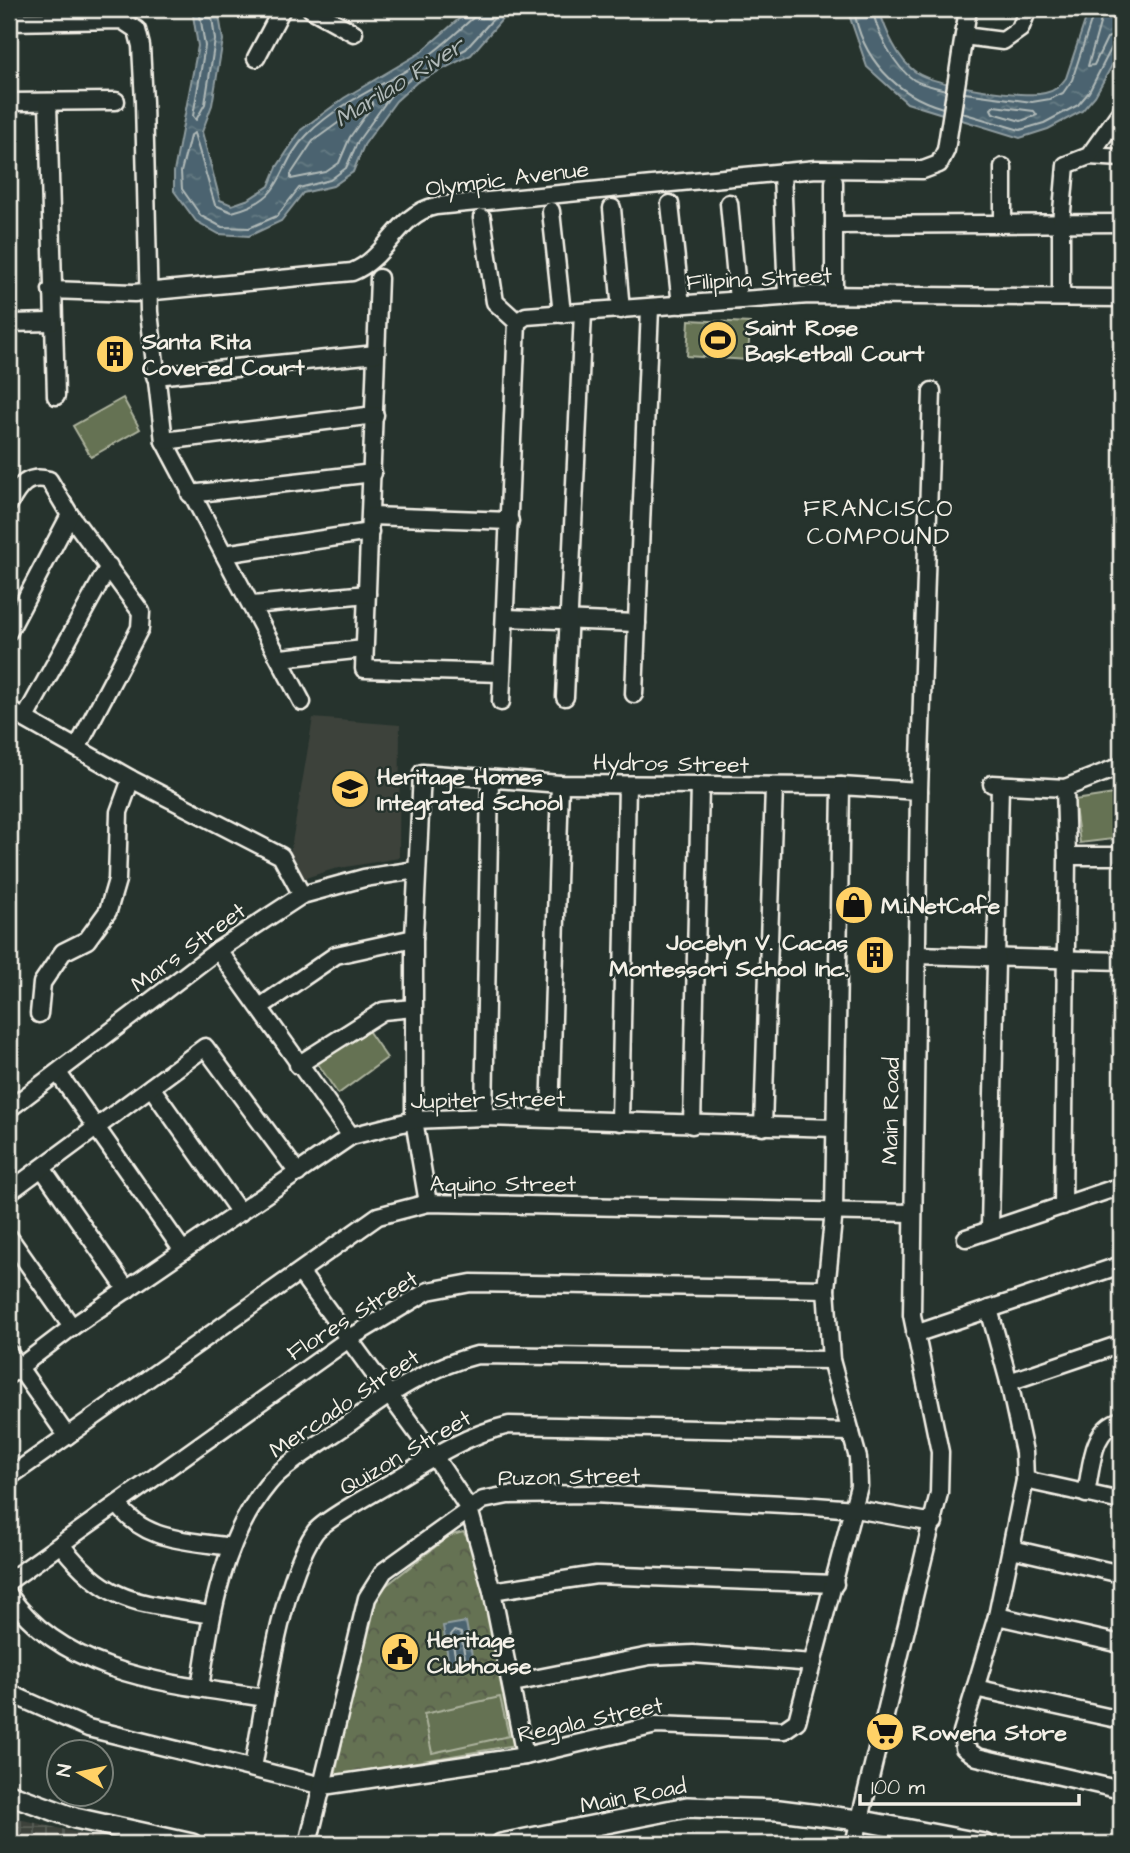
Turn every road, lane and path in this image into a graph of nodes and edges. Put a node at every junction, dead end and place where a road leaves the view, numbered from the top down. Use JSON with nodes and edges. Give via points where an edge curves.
{"nodes":[{"id":1,"x":282,"y":9,"type":"edge"},
{"id":2,"x":311,"y":9,"type":"edge"},
{"id":3,"x":968,"y":9,"type":"edge"},
{"id":4,"x":1028,"y":9,"type":"edge"},
{"id":5,"x":101,"y":14,"type":"edge"},
{"id":6,"x":9,"y":22,"type":"edge"},
{"id":7,"x":354,"y":33,"type":"dead end"},
{"id":8,"x":964,"y":36,"type":"junction"},
{"id":9,"x":256,"y":58,"type":"dead end"},
{"id":10,"x":117,"y":101,"type":"dead end"},
{"id":11,"x":9,"y":102,"type":"edge"},
{"id":12,"x":48,"y":102,"type":"junction"},
{"id":13,"x":1121,"y":111,"type":"edge"},
{"id":14,"x":1089,"y":156,"type":"junction"},
{"id":15,"x":1121,"y":158,"type":"edge"},
{"id":16,"x":1003,"y":167,"type":"dead end"},
{"id":17,"x":782,"y":172,"type":"junction"},
{"id":18,"x":834,"y":182,"type":"dead end"},
{"id":19,"x":729,"y":203,"type":"dead end"},
{"id":20,"x":670,"y":204,"type":"dead end"},
{"id":21,"x":612,"y":208,"type":"dead end"},
{"id":22,"x":551,"y":211,"type":"dead end"},
{"id":23,"x":482,"y":218,"type":"dead end"},
{"id":24,"x":1003,"y":223,"type":"junction"},
{"id":25,"x":1061,"y":223,"type":"junction"},
{"id":26,"x":1121,"y":223,"type":"edge"},
{"id":27,"x":834,"y":225,"type":"junction"},
{"id":28,"x":379,"y":278,"type":"dead end"},
{"id":29,"x":51,"y":290,"type":"junction"},
{"id":30,"x":148,"y":292,"type":"junction"},
{"id":31,"x":834,"y":295,"type":"junction"},
{"id":32,"x":788,"y":296,"type":"junction"},
{"id":33,"x":1061,"y":297,"type":"junction"},
{"id":34,"x":1121,"y":298,"type":"edge"},
{"id":35,"x":738,"y":300,"type":"junction"},
{"id":36,"x":681,"y":305,"type":"junction"},
{"id":37,"x":650,"y":308,"type":"junction"},
{"id":38,"x":621,"y":310,"type":"junction"},
{"id":39,"x":583,"y":313,"type":"junction"},
{"id":40,"x":562,"y":314,"type":"junction"},
{"id":41,"x":52,"y":322,"type":"junction"},
{"id":42,"x":517,"y":322,"type":"junction"},
{"id":43,"x":9,"y":323,"type":"edge"},
{"id":44,"x":376,"y":354,"type":"junction"},
{"id":45,"x":155,"y":376,"type":"junction"},
{"id":46,"x":932,"y":391,"type":"dead end"},
{"id":47,"x":55,"y":396,"type":"dead end"},
{"id":48,"x":375,"y":415,"type":"junction"},
{"id":49,"x":164,"y":441,"type":"junction"},
{"id":50,"x":373,"y":473,"type":"junction"},
{"id":51,"x":190,"y":494,"type":"junction"},
{"id":52,"x":9,"y":504,"type":"edge"},
{"id":53,"x":70,"y":515,"type":"junction"},
{"id":54,"x":510,"y":521,"type":"junction"},
{"id":55,"x":371,"y":524,"type":"junction"},
{"id":56,"x":224,"y":554,"type":"junction"},
{"id":57,"x":109,"y":566,"type":"junction"},
{"id":58,"x":367,"y":594,"type":"junction"},
{"id":59,"x":253,"y":605,"type":"junction"},
{"id":60,"x":506,"y":618,"type":"junction"},
{"id":61,"x":567,"y":620,"type":"junction"},
{"id":62,"x":637,"y":623,"type":"junction"},
{"id":63,"x":9,"y":631,"type":"edge"},
{"id":64,"x":365,"y":649,"type":"junction"},
{"id":65,"x":281,"y":658,"type":"junction"},
{"id":66,"x":502,"y":673,"type":"junction"},
{"id":67,"x":634,"y":694,"type":"dead end"},
{"id":68,"x":565,"y":696,"type":"dead end"},
{"id":69,"x":302,"y":702,"type":"dead end"},
{"id":70,"x":501,"y":702,"type":"dead end"},
{"id":71,"x":9,"y":710,"type":"edge"},
{"id":72,"x":25,"y":718,"type":"junction"},
{"id":73,"x":78,"y":748,"type":"junction"},
{"id":74,"x":1121,"y":766,"type":"edge"},
{"id":75,"x":131,"y":779,"type":"junction"},
{"id":76,"x":490,"y":779,"type":"junction"},
{"id":77,"x":560,"y":784,"type":"junction"},
{"id":78,"x":627,"y":785,"type":"junction"},
{"id":79,"x":700,"y":786,"type":"junction"},
{"id":80,"x":841,"y":786,"type":"junction"},
{"id":81,"x":774,"y":787,"type":"junction"},
{"id":82,"x":1065,"y":788,"type":"junction"},
{"id":83,"x":919,"y":791,"type":"junction"},
{"id":84,"x":1067,"y":856,"type":"junction"},
{"id":85,"x":1121,"y":856,"type":"edge"},
{"id":86,"x":416,"y":870,"type":"junction"},
{"id":87,"x":302,"y":895,"type":"junction"},
{"id":88,"x":414,"y":938,"type":"junction"},
{"id":89,"x":218,"y":950,"type":"junction"},
{"id":90,"x":917,"y":955,"type":"junction"},
{"id":91,"x":996,"y":958,"type":"junction"},
{"id":92,"x":1064,"y":959,"type":"junction"},
{"id":93,"x":1121,"y":961,"type":"edge"},
{"id":94,"x":260,"y":1007,"type":"junction"},
{"id":95,"x":413,"y":1008,"type":"junction"},
{"id":96,"x":39,"y":1014,"type":"dead end"},
{"id":97,"x":299,"y":1065,"type":"junction"},
{"id":98,"x":58,"y":1073,"type":"junction"},
{"id":99,"x":151,"y":1087,"type":"junction"},
{"id":100,"x":9,"y":1109,"type":"edge"},
{"id":101,"x":484,"y":1117,"type":"junction"},
{"id":102,"x":550,"y":1118,"type":"junction"},
{"id":103,"x":414,"y":1120,"type":"junction"},
{"id":104,"x":620,"y":1122,"type":"junction"},
{"id":105,"x":692,"y":1125,"type":"junction"},
{"id":106,"x":97,"y":1127,"type":"junction"},
{"id":107,"x":763,"y":1127,"type":"junction"},
{"id":108,"x":835,"y":1128,"type":"junction"},
{"id":109,"x":351,"y":1136,"type":"junction"},
{"id":110,"x":42,"y":1168,"type":"junction"},
{"id":111,"x":298,"y":1173,"type":"junction"},
{"id":112,"x":1121,"y":1186,"type":"edge"},
{"id":113,"x":9,"y":1192,"type":"edge"},
{"id":114,"x":428,"y":1203,"type":"junction"},
{"id":115,"x":1063,"y":1206,"type":"junction"},
{"id":116,"x":834,"y":1210,"type":"junction"},
{"id":117,"x":240,"y":1213,"type":"junction"},
{"id":118,"x":912,"y":1213,"type":"junction"},
{"id":119,"x":990,"y":1227,"type":"junction"},
{"id":120,"x":9,"y":1237,"type":"edge"},
{"id":121,"x":966,"y":1238,"type":"dead end"},
{"id":122,"x":183,"y":1251,"type":"junction"},
{"id":123,"x":1121,"y":1265,"type":"edge"},
{"id":124,"x":300,"y":1272,"type":"junction"},
{"id":125,"x":826,"y":1289,"type":"junction"},
{"id":126,"x":127,"y":1290,"type":"junction"},
{"id":127,"x":989,"y":1309,"type":"junction"},
{"id":128,"x":72,"y":1327,"type":"junction"},
{"id":129,"x":915,"y":1334,"type":"junction"},
{"id":130,"x":350,"y":1338,"type":"junction"},
{"id":131,"x":1121,"y":1344,"type":"edge"},
{"id":132,"x":9,"y":1353,"type":"edge"},
{"id":133,"x":831,"y":1360,"type":"junction"},
{"id":134,"x":14,"y":1371,"type":"edge"},
{"id":135,"x":1009,"y":1382,"type":"junction"},
{"id":136,"x":388,"y":1395,"type":"junction"},
{"id":137,"x":1121,"y":1420,"type":"edge"},
{"id":138,"x":851,"y":1432,"type":"junction"},
{"id":139,"x":67,"y":1436,"type":"junction"},
{"id":140,"x":434,"y":1456,"type":"junction"},
{"id":141,"x":9,"y":1477,"type":"edge"},
{"id":142,"x":1025,"y":1480,"type":"junction"},
{"id":143,"x":1086,"y":1494,"type":"junction"},
{"id":144,"x":1121,"y":1501,"type":"edge"},
{"id":145,"x":118,"y":1504,"type":"junction"},
{"id":146,"x":855,"y":1508,"type":"junction"},
{"id":147,"x":468,"y":1509,"type":"junction"},
{"id":148,"x":934,"y":1523,"type":"junction"},
{"id":149,"x":62,"y":1546,"type":"junction"},
{"id":150,"x":230,"y":1547,"type":"junction"},
{"id":151,"x":1012,"y":1549,"type":"junction"},
{"id":152,"x":1121,"y":1574,"type":"edge"},
{"id":153,"x":9,"y":1581,"type":"edge"},
{"id":154,"x":835,"y":1584,"type":"junction"},
{"id":155,"x":492,"y":1591,"type":"junction"},
{"id":156,"x":9,"y":1595,"type":"edge"},
{"id":157,"x":211,"y":1615,"type":"junction"},
{"id":158,"x":997,"y":1616,"type":"junction"},
{"id":159,"x":1121,"y":1644,"type":"edge"},
{"id":160,"x":813,"y":1663,"type":"junction"},
{"id":161,"x":513,"y":1683,"type":"junction"},
{"id":162,"x":200,"y":1688,"type":"junction"},
{"id":163,"x":975,"y":1688,"type":"junction"},
{"id":164,"x":9,"y":1693,"type":"edge"},
{"id":165,"x":265,"y":1698,"type":"junction"},
{"id":166,"x":1121,"y":1720,"type":"edge"},
{"id":167,"x":524,"y":1756,"type":"junction"},
{"id":168,"x":253,"y":1768,"type":"junction"},
{"id":169,"x":323,"y":1786,"type":"junction"},
{"id":170,"x":1121,"y":1790,"type":"edge"},
{"id":171,"x":9,"y":1794,"type":"edge"},
{"id":172,"x":859,"y":1820,"type":"junction"},
{"id":173,"x":192,"y":1844,"type":"edge"},
{"id":174,"x":308,"y":1844,"type":"edge"},
{"id":175,"x":501,"y":1844,"type":"edge"},
{"id":176,"x":853,"y":1844,"type":"edge"},
{"id":177,"x":984,"y":1844,"type":"edge"}],
"edges":[{"from":1,"to":9,"type":"street"},
{"from":2,"to":7,"type":"street"},
{"from":3,"to":8,"type":"street","name":"Olympic Avenue"},
{"from":4,"to":8,"type":"street","via":[[1020,29],[1003,41]]},
{"from":5,"to":6,"type":"street"},
{"from":5,"to":30,"type":"street","via":[[129,22],[140,36]]},
{"from":8,"to":17,"type":"street","name":"Olympic Avenue","via":[[946,150],[939,164],[923,170]]},
{"from":10,"to":12,"type":"street"},
{"from":11,"to":12,"type":"street"},
{"from":12,"to":29,"type":"street"},
{"from":13,"to":14,"type":"street"},
{"from":14,"to":15,"type":"street"},
{"from":14,"to":25,"type":"street","via":[[1066,165]]},
{"from":16,"to":24,"type":"street"},
{"from":17,"to":30,"type":"street","name":"Olympic Avenue","via":[[424,208],[406,219],[371,260],[352,272]]},
{"from":17,"to":32,"type":"street"},
{"from":18,"to":27,"type":"street"},
{"from":19,"to":35,"type":"street"},
{"from":20,"to":36,"type":"street"},
{"from":21,"to":38,"type":"street"},
{"from":22,"to":40,"type":"street"},
{"from":23,"to":42,"type":"street","via":[[495,302]]},
{"from":24,"to":25,"type":"street"},
{"from":24,"to":27,"type":"street"},
{"from":25,"to":26,"type":"street"},
{"from":25,"to":33,"type":"street"},
{"from":27,"to":31,"type":"street"},
{"from":28,"to":44,"type":"street"},
{"from":29,"to":30,"type":"street","name":"Olympic Avenue"},
{"from":29,"to":41,"type":"street"},
{"from":30,"to":45,"type":"street"},
{"from":31,"to":32,"type":"street","name":"Filipina Street"},
{"from":31,"to":33,"type":"street","name":"Filipina Street"},
{"from":32,"to":35,"type":"street","name":"Filipina Street"},
{"from":33,"to":34,"type":"street","name":"Filipina Street"},
{"from":35,"to":36,"type":"street","name":"Filipina Street"},
{"from":36,"to":37,"type":"street","name":"Filipina Street"},
{"from":37,"to":38,"type":"street","name":"Filipina Street"},
{"from":37,"to":62,"type":"street"},
{"from":38,"to":39,"type":"street","name":"Filipina Street"},
{"from":39,"to":40,"type":"street","name":"Filipina Street"},
{"from":39,"to":61,"type":"street"},
{"from":40,"to":42,"type":"street","name":"Filipina Street","via":[[526,316]]},
{"from":41,"to":43,"type":"street"},
{"from":41,"to":47,"type":"street"},
{"from":42,"to":54,"type":"street"},
{"from":44,"to":45,"type":"street"},
{"from":44,"to":48,"type":"street"},
{"from":45,"to":49,"type":"street"},
{"from":46,"to":83,"type":"street","name":"Main Road"},
{"from":48,"to":49,"type":"street"},
{"from":48,"to":50,"type":"street"},
{"from":49,"to":51,"type":"street"},
{"from":50,"to":51,"type":"street"},
{"from":50,"to":55,"type":"street"},
{"from":51,"to":56,"type":"street"},
{"from":52,"to":53,"type":"street","via":[[19,485],[40,477],[49,480]]},
{"from":53,"to":57,"type":"street"},
{"from":53,"to":63,"type":"street"},
{"from":54,"to":55,"type":"street"},
{"from":54,"to":60,"type":"street"},
{"from":55,"to":56,"type":"street"},
{"from":55,"to":58,"type":"street"},
{"from":56,"to":59,"type":"street"},
{"from":57,"to":72,"type":"street"},
{"from":57,"to":73,"type":"street","via":[[143,620]]},
{"from":58,"to":59,"type":"street"},
{"from":58,"to":64,"type":"street"},
{"from":59,"to":65,"type":"street"},
{"from":60,"to":61,"type":"street"},
{"from":60,"to":66,"type":"street"},
{"from":61,"to":62,"type":"street"},
{"from":61,"to":68,"type":"street"},
{"from":62,"to":67,"type":"street"},
{"from":64,"to":65,"type":"street"},
{"from":64,"to":66,"type":"street","via":[[364,669]]},
{"from":65,"to":69,"type":"street"},
{"from":66,"to":70,"type":"street"},
{"from":71,"to":72,"type":"street"},
{"from":72,"to":73,"type":"street"},
{"from":73,"to":75,"type":"street"},
{"from":74,"to":82,"type":"street"},
{"from":75,"to":87,"type":"street","via":[[281,856]]},
{"from":75,"to":96,"type":"street","via":[[119,812],[117,880],[108,911],[86,940],[63,952],[42,983]]},
{"from":76,"to":77,"type":"street","name":"Hydros Street"},
{"from":76,"to":86,"type":"street","name":"Hydros Street","via":[[422,773]]},
{"from":76,"to":101,"type":"street"},
{"from":77,"to":78,"type":"street","name":"Hydros Street"},
{"from":77,"to":102,"type":"street"},
{"from":78,"to":79,"type":"street","name":"Hydros Street"},
{"from":78,"to":104,"type":"street"},
{"from":79,"to":81,"type":"street","name":"Hydros Street"},
{"from":79,"to":105,"type":"street"},
{"from":80,"to":81,"type":"street","name":"Hydros Street"},
{"from":80,"to":83,"type":"street","name":"Hydros Street"},
{"from":80,"to":108,"type":"street","name":"Regala Street"},
{"from":81,"to":107,"type":"street"},
{"from":82,"to":84,"type":"street"},
{"from":82,"to":91,"type":"street","via":[[996,785]]},
{"from":83,"to":90,"type":"street","name":"Main Road"},
{"from":84,"to":85,"type":"street"},
{"from":84,"to":92,"type":"street"},
{"from":86,"to":87,"type":"street","name":"Mars Street","via":[[364,877]]},
{"from":86,"to":88,"type":"street"},
{"from":87,"to":89,"type":"street","name":"Mars Street"},
{"from":88,"to":94,"type":"street","via":[[336,955]]},
{"from":88,"to":95,"type":"street"},
{"from":89,"to":94,"type":"street"},
{"from":89,"to":98,"type":"street","name":"Mars Street"},
{"from":90,"to":91,"type":"street"},
{"from":90,"to":118,"type":"street","name":"Main Road"},
{"from":91,"to":92,"type":"street"},
{"from":91,"to":119,"type":"street"},
{"from":92,"to":93,"type":"street"},
{"from":92,"to":115,"type":"street"},
{"from":94,"to":97,"type":"street"},
{"from":95,"to":97,"type":"street","via":[[383,1011]]},
{"from":95,"to":103,"type":"street"},
{"from":97,"to":109,"type":"street"},
{"from":98,"to":100,"type":"street","name":"Mars Street"},
{"from":98,"to":106,"type":"street"},
{"from":99,"to":106,"type":"street"},
{"from":99,"to":111,"type":"street","via":[[205,1047]]},
{"from":99,"to":117,"type":"street"},
{"from":101,"to":102,"type":"street","name":"Jupiter Street"},
{"from":101,"to":103,"type":"street","name":"Jupiter Street"},
{"from":102,"to":104,"type":"street","name":"Jupiter Street"},
{"from":103,"to":109,"type":"street","name":"Jupiter Street"},
{"from":103,"to":114,"type":"street"},
{"from":104,"to":105,"type":"street","name":"Jupiter Street"},
{"from":105,"to":107,"type":"street","name":"Jupiter Street"},
{"from":106,"to":110,"type":"street"},
{"from":106,"to":122,"type":"street"},
{"from":107,"to":108,"type":"street","name":"Jupiter Street"},
{"from":108,"to":116,"type":"street","name":"Regala Street"},
{"from":109,"to":111,"type":"street","name":"Jupiter Street"},
{"from":110,"to":113,"type":"street"},
{"from":110,"to":126,"type":"street"},
{"from":111,"to":117,"type":"street","name":"Jupiter Street"},
{"from":112,"to":115,"type":"street"},
{"from":114,"to":116,"type":"street","name":"Aquino Street"},
{"from":114,"to":124,"type":"street","name":"Aquino Street","via":[[378,1216]]},
{"from":115,"to":119,"type":"street"},
{"from":116,"to":118,"type":"street","name":"Aquino Street"},
{"from":116,"to":125,"type":"street","name":"Regala Street"},
{"from":117,"to":122,"type":"street","name":"Jupiter Street"},
{"from":118,"to":129,"type":"street","name":"Main Road"},
{"from":119,"to":121,"type":"street"},
{"from":120,"to":128,"type":"street"},
{"from":122,"to":126,"type":"street","name":"Jupiter Street"},
{"from":123,"to":127,"type":"street"},
{"from":124,"to":130,"type":"street"},
{"from":124,"to":139,"type":"street","name":"Aquino Street"},
{"from":125,"to":130,"type":"street","name":"Flores Street","via":[[471,1283],[428,1291]]},
{"from":125,"to":133,"type":"street","name":"Regala Street"},
{"from":126,"to":128,"type":"street","name":"Jupiter Street"},
{"from":127,"to":129,"type":"street"},
{"from":127,"to":135,"type":"street"},
{"from":128,"to":134,"type":"street","name":"Jupiter Street"},
{"from":129,"to":148,"type":"street","name":"Main Road","via":[[940,1452]]},
{"from":130,"to":136,"type":"street"},
{"from":130,"to":145,"type":"street","name":"Flores Street"},
{"from":131,"to":135,"type":"street"},
{"from":132,"to":134,"type":"street"},
{"from":133,"to":136,"type":"street","name":"Mercado Street","via":[[477,1356],[443,1364]]},
{"from":133,"to":138,"type":"street","name":"Regala Street"},
{"from":134,"to":139,"type":"street"},
{"from":135,"to":142,"type":"street","via":[[1024,1452]]},
{"from":136,"to":140,"type":"street"},
{"from":136,"to":150,"type":"street","name":"Mercado Street","via":[[270,1481]]},
{"from":137,"to":143,"type":"street","via":[[1108,1424],[1100,1434]]},
{"from":138,"to":140,"type":"street","name":"Quizon Street","via":[[509,1425],[478,1432]]},
{"from":138,"to":146,"type":"street","name":"Regala Street","via":[[858,1458]]},
{"from":139,"to":141,"type":"street","name":"Aquino Street"},
{"from":140,"to":147,"type":"street"},
{"from":140,"to":165,"type":"street","name":"Quizon Street","via":[[316,1530],[295,1573]]},
{"from":142,"to":143,"type":"street"},
{"from":142,"to":151,"type":"street"},
{"from":143,"to":144,"type":"street"},
{"from":145,"to":149,"type":"street","name":"Flores Street"},
{"from":145,"to":150,"type":"street","via":[[127,1518],[148,1534]]},
{"from":146,"to":147,"type":"street","name":"Puzon Street","via":[[581,1494],[508,1495]]},
{"from":146,"to":148,"type":"street","name":"Puzon Street"},
{"from":146,"to":154,"type":"street","name":"Regala Street"},
{"from":147,"to":155,"type":"street"},
{"from":147,"to":169,"type":"street","name":"Puzon Street","via":[[384,1571],[367,1598]]},
{"from":148,"to":172,"type":"street","name":"Main Road"},
{"from":149,"to":153,"type":"street","name":"Flores Street"},
{"from":149,"to":157,"type":"street","via":[[83,1574],[107,1591],[142,1603]]},
{"from":150,"to":157,"type":"street","name":"Mercado Street"},
{"from":151,"to":152,"type":"street"},
{"from":151,"to":158,"type":"street"},
{"from":154,"to":155,"type":"street","via":[[596,1575]]},
{"from":154,"to":160,"type":"street","name":"Regala Street"},
{"from":155,"to":161,"type":"street"},
{"from":156,"to":162,"type":"street","via":[[34,1626],[70,1652],[108,1667]]},
{"from":157,"to":162,"type":"street","name":"Mercado Street"},
{"from":158,"to":159,"type":"street"},
{"from":158,"to":163,"type":"street"},
{"from":160,"to":161,"type":"street","via":[[692,1654],[650,1656]]},
{"from":160,"to":167,"type":"street","name":"Regala Street","via":[[797,1721],[784,1730],[656,1725]]},
{"from":161,"to":167,"type":"street"},
{"from":162,"to":165,"type":"street"},
{"from":163,"to":166,"type":"street"},
{"from":163,"to":170,"type":"street","via":[[962,1732],[964,1748],[977,1757]]},
{"from":164,"to":168,"type":"street","name":"Regala Street","via":[[88,1728]]},
{"from":165,"to":168,"type":"street","name":"Quizon Street"},
{"from":167,"to":169,"type":"street","name":"Regala Street"},
{"from":168,"to":169,"type":"street","name":"Regala Street"},
{"from":169,"to":174,"type":"street","name":"Puzon Street"},
{"from":171,"to":173,"type":"main road","via":[[75,1818]]},
{"from":172,"to":175,"type":"main road","name":"Main Road","via":[[687,1807]]},
{"from":172,"to":176,"type":"street"},
{"from":172,"to":177,"type":"main road","name":"Main Road"}]}
